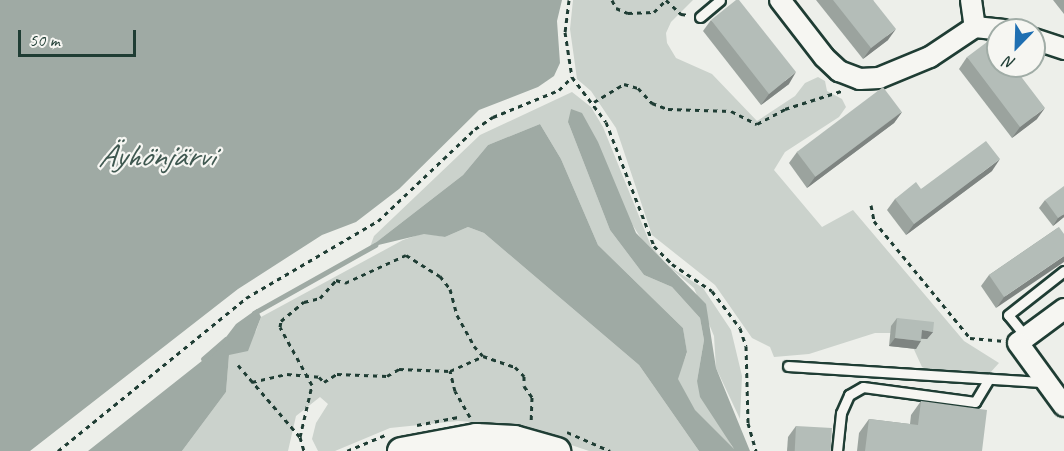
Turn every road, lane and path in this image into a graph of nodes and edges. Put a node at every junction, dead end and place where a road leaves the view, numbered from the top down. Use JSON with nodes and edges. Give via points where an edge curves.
{"nodes":[{"id":1,"x":569,"y":0,"type":"edge"},
{"id":2,"x":612,"y":0,"type":"edge"},
{"id":3,"x":666,"y":0,"type":"edge"},
{"id":4,"x":720,"y":0,"type":"edge"},
{"id":5,"x":780,"y":0,"type":"edge"},
{"id":6,"x":970,"y":0,"type":"edge"},
{"id":7,"x":700,"y":17,"type":"joint"},
{"id":8,"x":975,"y":27,"type":"junction"},
{"id":9,"x":986,"y":28,"type":"edge"},
{"id":10,"x":1046,"y":43,"type":"edge"},
{"id":11,"x":1064,"y":49,"type":"edge"},
{"id":12,"x":572,"y":76,"type":"junction"},
{"id":13,"x":860,"y":79,"type":"junction"},
{"id":14,"x":594,"y":103,"type":"junction"},
{"id":15,"x":871,"y":205,"type":"dead end"},
{"id":16,"x":1064,"y":271,"type":"edge"},
{"id":17,"x":1064,"y":309,"type":"edge"},
{"id":18,"x":1022,"y":340,"type":"junction"},
{"id":19,"x":483,"y":356,"type":"junction"},
{"id":20,"x":238,"y":365,"type":"dead end"},
{"id":21,"x":788,"y":366,"type":"dead end"},
{"id":22,"x":450,"y":371,"type":"junction"},
{"id":23,"x":303,"y":375,"type":"junction"},
{"id":24,"x":989,"y":379,"type":"junction"},
{"id":25,"x":252,"y":382,"type":"junction"},
{"id":26,"x":1046,"y":382,"type":"junction"},
{"id":27,"x":1064,"y":406,"type":"edge"},
{"id":28,"x":470,"y":417,"type":"dead end"},
{"id":29,"x":531,"y":422,"type":"dead end"},
{"id":30,"x":300,"y":437,"type":"junction"},
{"id":31,"x":58,"y":451,"type":"edge"},
{"id":32,"x":304,"y":451,"type":"edge"},
{"id":33,"x":401,"y":451,"type":"edge"},
{"id":34,"x":556,"y":451,"type":"edge"},
{"id":35,"x":756,"y":451,"type":"edge"},
{"id":36,"x":837,"y":451,"type":"edge"}],
"edges":[{"from":1,"to":12,"type":"path","via":[[565,32]]},
{"from":2,"to":3,"type":"path","via":[[616,8],[628,13],[654,12]]},
{"from":3,"to":7,"type":"path","via":[[681,14]]},
{"from":4,"to":7,"type":"lane"},
{"from":5,"to":13,"type":"street","via":[[824,57],[839,71]]},
{"from":6,"to":8,"type":"street"},
{"from":8,"to":9,"type":"street"},
{"from":8,"to":13,"type":"street","via":[[930,57],[879,78]]},
{"from":10,"to":11,"type":"street"},
{"from":12,"to":14,"type":"path"},
{"from":12,"to":31,"type":"path","via":[[560,90],[493,117],[475,129],[378,221],[246,298]]},
{"from":13,"to":14,"type":"path","via":[[834,95],[785,109],[757,124],[731,111],[668,109],[652,103],[638,88],[624,84]]},
{"from":14,"to":35,"type":"path","via":[[612,135],[654,246],[672,264],[712,291],[740,328],[746,346],[748,423]]},
{"from":15,"to":18,"type":"path","via":[[874,221],[970,338]]},
{"from":16,"to":18,"type":"lane","via":[[1008,315]]},
{"from":17,"to":18,"type":"street"},
{"from":18,"to":26,"type":"street"},
{"from":19,"to":22,"type":"path"},
{"from":19,"to":23,"type":"path","via":[[462,329],[445,283],[406,255],[345,282],[336,280],[320,298],[304,302],[281,321]]},
{"from":19,"to":29,"type":"path","via":[[515,367],[524,376],[524,386],[532,397]]},
{"from":20,"to":25,"type":"path"},
{"from":21,"to":24,"type":"lane"},
{"from":22,"to":23,"type":"path","via":[[399,369],[387,376],[337,374],[324,382]]},
{"from":22,"to":28,"type":"path","via":[[455,391]]},
{"from":23,"to":25,"type":"path","via":[[287,374]]},
{"from":23,"to":30,"type":"path","via":[[313,391]]},
{"from":24,"to":26,"type":"lane"},
{"from":24,"to":36,"type":"lane","via":[[975,402],[863,387],[849,395],[841,413]]},
{"from":25,"to":30,"type":"path"},
{"from":26,"to":27,"type":"street"},
{"from":30,"to":32,"type":"path"},
{"from":33,"to":34,"type":"main road","via":[[476,437],[514,439]]}]}
